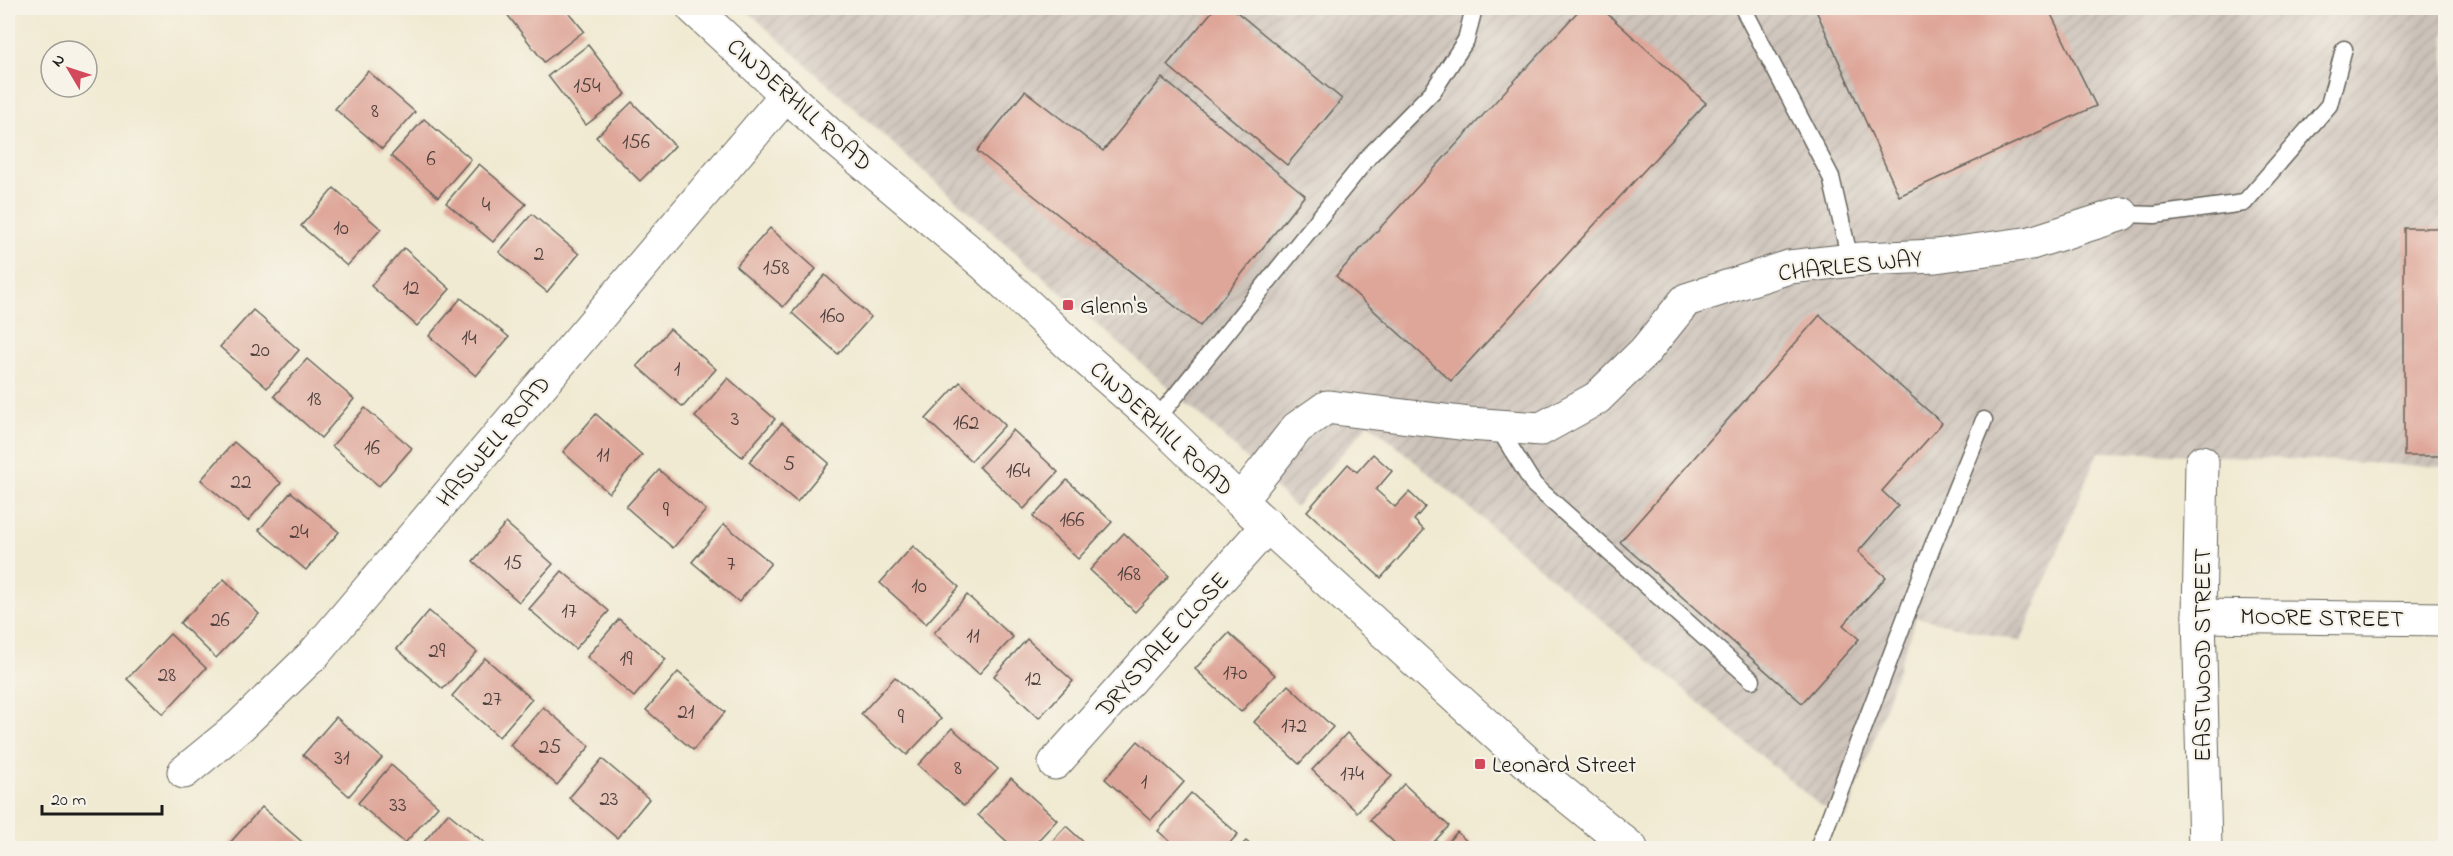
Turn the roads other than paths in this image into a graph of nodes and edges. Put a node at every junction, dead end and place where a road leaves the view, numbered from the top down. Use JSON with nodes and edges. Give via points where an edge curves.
{"nodes":[{"id":1,"x":693,"y":8,"type":"edge"},
{"id":2,"x":1474,"y":8,"type":"edge"},
{"id":3,"x":1743,"y":8,"type":"edge"},
{"id":4,"x":2344,"y":49,"type":"dead end"},
{"id":5,"x":787,"y":94,"type":"junction"},
{"id":6,"x":2122,"y":214,"type":"joint"},
{"id":7,"x":1850,"y":260,"type":"junction"},
{"id":8,"x":1156,"y":420,"type":"junction"},
{"id":9,"x":1984,"y":420,"type":"dead end"},
{"id":10,"x":1497,"y":426,"type":"junction"},
{"id":11,"x":2202,"y":462,"type":"dead end"},
{"id":12,"x":1240,"y":501,"type":"junction"},
{"id":13,"x":1268,"y":525,"type":"junction"},
{"id":14,"x":2199,"y":616,"type":"junction"},
{"id":15,"x":2445,"y":619,"type":"edge"},
{"id":16,"x":1752,"y":680,"type":"dead end"},
{"id":17,"x":1055,"y":763,"type":"dead end"},
{"id":18,"x":183,"y":772,"type":"dead end"},
{"id":19,"x":1631,"y":849,"type":"edge"},
{"id":20,"x":1818,"y":849,"type":"edge"},
{"id":21,"x":2205,"y":849,"type":"edge"}],
"edges":[{"from":1,"to":5,"type":"street","name":"CINDERHILL ROAD"},
{"from":2,"to":8,"type":"lane","via":[[1466,40],[1433,91],[1370,155]]},
{"from":3,"to":7,"type":"lane","via":[[1831,177]]},
{"from":4,"to":6,"type":"lane","via":[[2329,105],[2244,203],[2155,215]]},
{"from":5,"to":8,"type":"street","name":"CINDERHILL ROAD","via":[[983,263]]},
{"from":5,"to":18,"type":"street","name":"HASWELL ROAD","via":[[314,654],[240,726]]},
{"from":6,"to":7,"type":"street","name":"CHARLES WAY","via":[[2031,243],[1936,256]]},
{"from":7,"to":10,"type":"street","name":"CHARLES WAY","via":[[1789,267],[1686,300],[1645,351],[1597,398],[1541,429]]},
{"from":8,"to":12,"type":"street","name":"CINDERHILL ROAD"},
{"from":9,"to":20,"type":"lane"},
{"from":10,"to":12,"type":"street","name":"CHARLES WAY","via":[[1327,407],[1297,428]]},
{"from":10,"to":16,"type":"lane","via":[[1534,485]]},
{"from":11,"to":14,"type":"street","name":"EASTWOOD STREET"},
{"from":12,"to":13,"type":"street","name":"CINDERHILL ROAD"},
{"from":13,"to":17,"type":"street","name":"DRYSDALE CLOSE"},
{"from":13,"to":19,"type":"street","name":"CINDERHILL ROAD","via":[[1540,774]]},
{"from":14,"to":15,"type":"street","name":"MOORE STREET"},
{"from":14,"to":21,"type":"street","name":"EASTWOOD STREET"}]}
